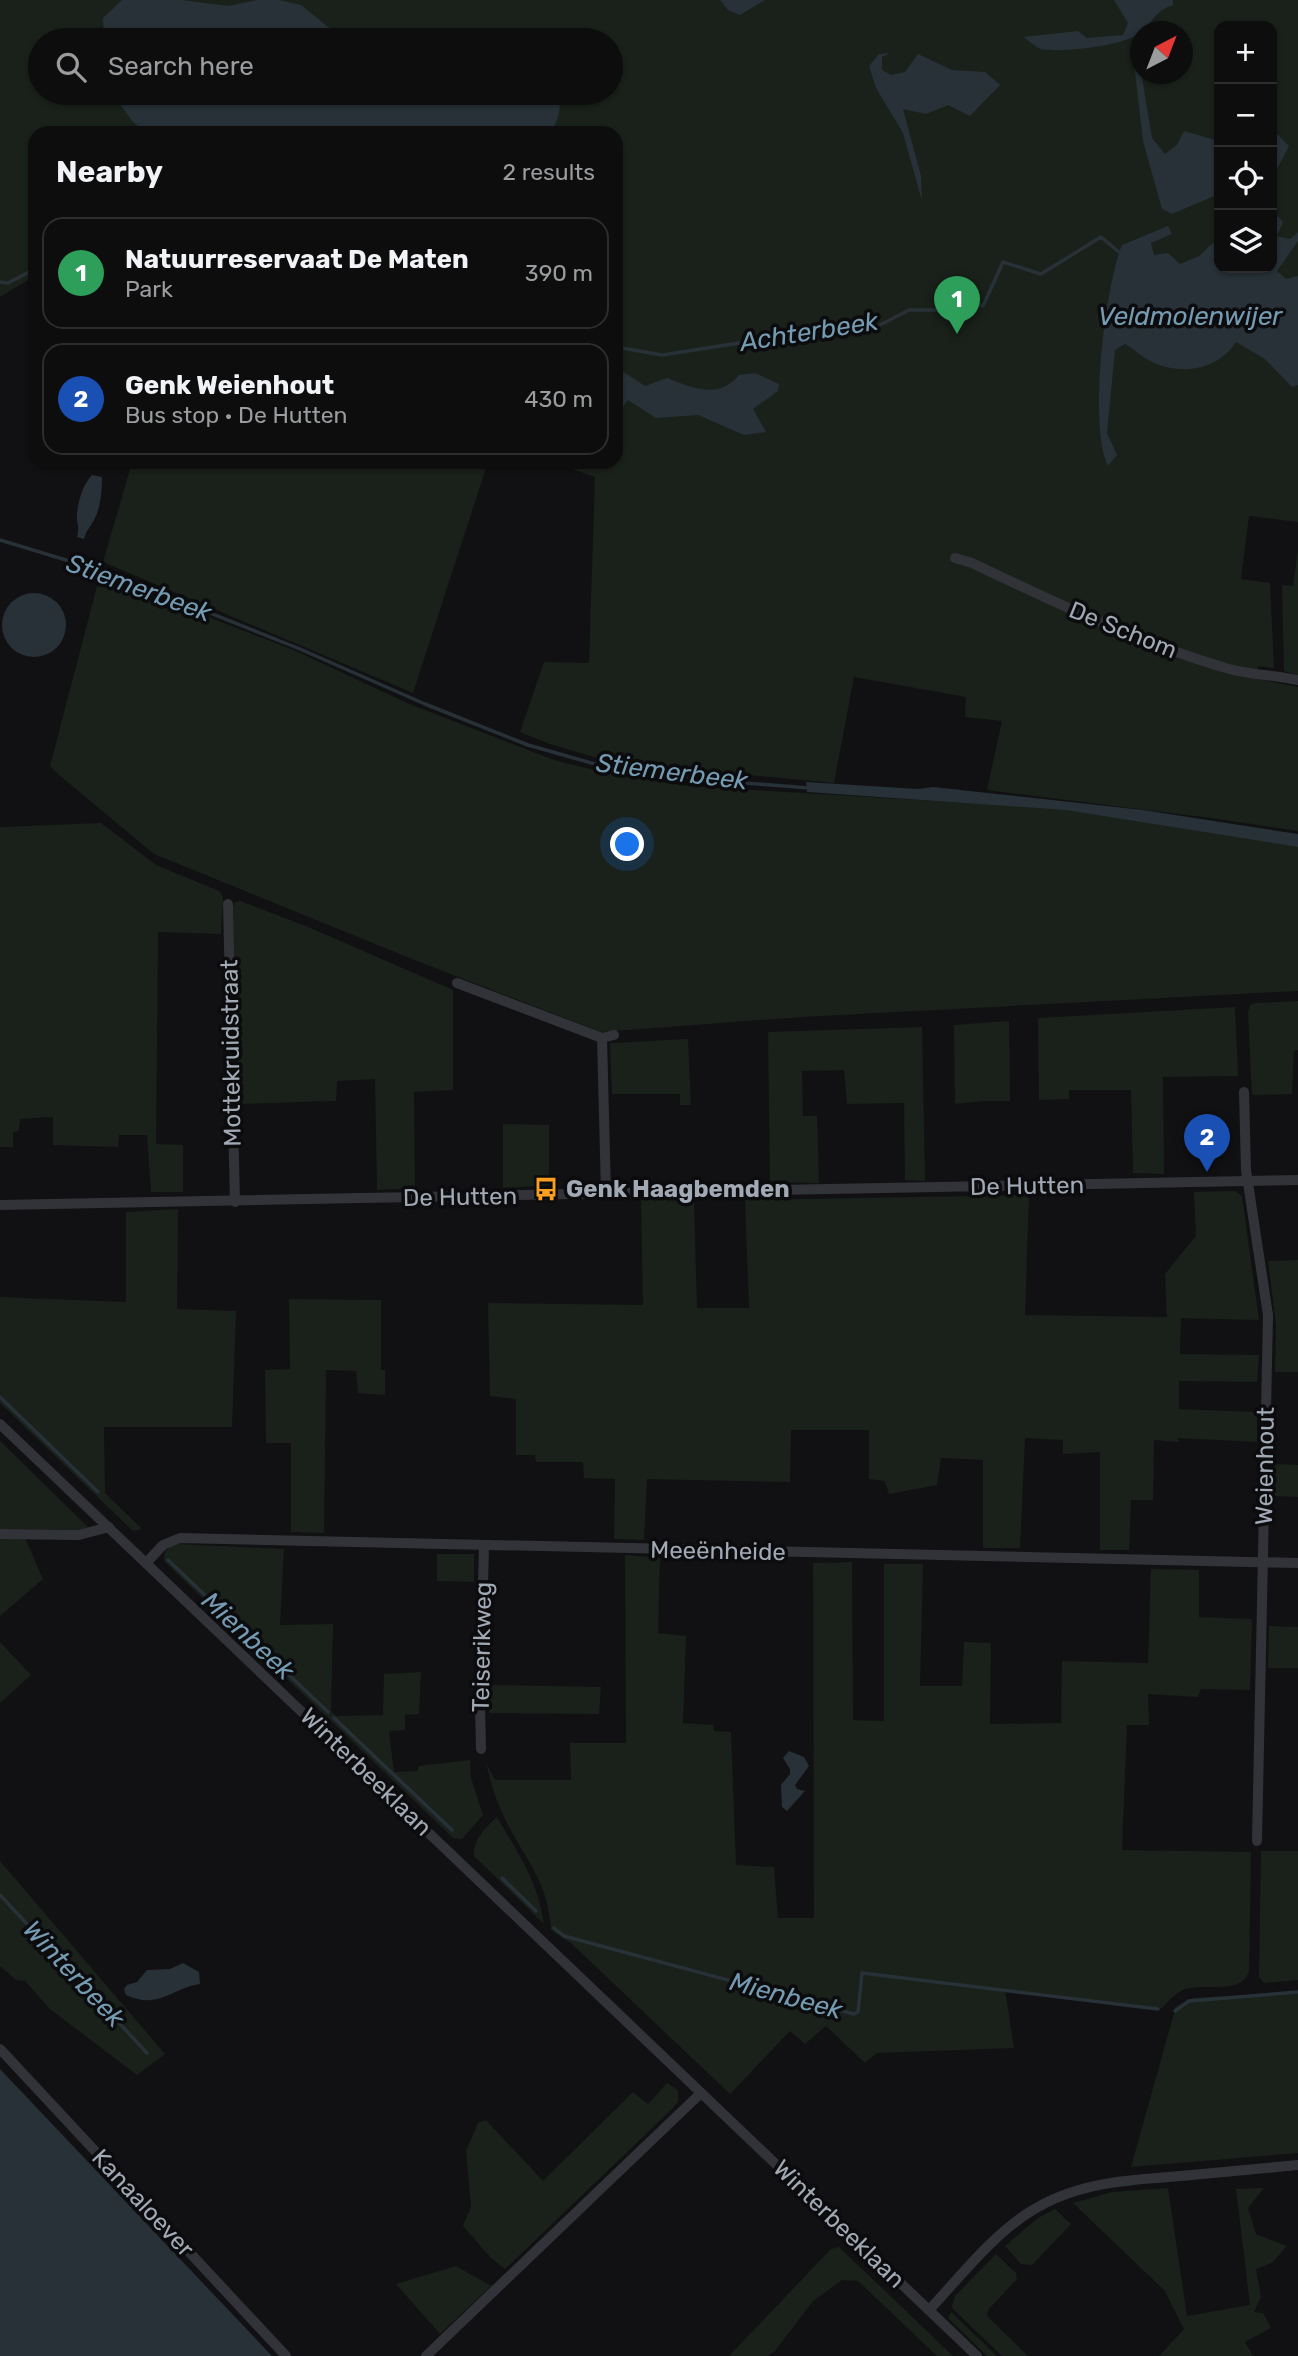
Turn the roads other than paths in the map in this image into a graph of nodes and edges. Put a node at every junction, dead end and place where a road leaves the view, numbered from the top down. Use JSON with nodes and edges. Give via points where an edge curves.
{"nodes":[{"id":1,"x":955,"y":558,"type":"dead end"},
{"id":2,"x":1298,"y":680,"type":"edge"},
{"id":3,"x":228,"y":904,"type":"dead end"},
{"id":4,"x":457,"y":984,"type":"dead end"},
{"id":5,"x":614,"y":1035,"type":"dead end"},
{"id":6,"x":602,"y":1038,"type":"junction"},
{"id":7,"x":1244,"y":1092,"type":"dead end"},
{"id":8,"x":1298,"y":1180,"type":"edge"},
{"id":9,"x":1247,"y":1181,"type":"junction"},
{"id":10,"x":606,"y":1193,"type":"junction"},
{"id":11,"x":235,"y":1202,"type":"junction"},
{"id":12,"x":0,"y":1205,"type":"edge"},
{"id":13,"x":0,"y":1423,"type":"edge"},
{"id":14,"x":109,"y":1527,"type":"junction"},
{"id":15,"x":0,"y":1534,"type":"edge"},
{"id":16,"x":484,"y":1545,"type":"junction"},
{"id":17,"x":147,"y":1562,"type":"junction"},
{"id":18,"x":1263,"y":1563,"type":"junction"},
{"id":19,"x":1298,"y":1563,"type":"edge"},
{"id":20,"x":481,"y":1749,"type":"dead end"},
{"id":21,"x":1257,"y":1841,"type":"dead end"},
{"id":22,"x":0,"y":2049,"type":"edge"},
{"id":23,"x":701,"y":2092,"type":"junction"},
{"id":24,"x":1298,"y":2165,"type":"edge"},
{"id":25,"x":929,"y":2310,"type":"junction"},
{"id":26,"x":286,"y":2356,"type":"edge"},
{"id":27,"x":426,"y":2356,"type":"edge"},
{"id":28,"x":977,"y":2356,"type":"edge"}],
"edges":[{"from":1,"to":2,"type":"street","name":"De Schom","via":[[1162,648],[1232,670]]},
{"from":3,"to":11,"type":"street","name":"Mottekruidstraat"},
{"from":4,"to":6,"type":"street"},
{"from":5,"to":6,"type":"street"},
{"from":6,"to":10,"type":"street"},
{"from":7,"to":9,"type":"street","name":"Weienhout"},
{"from":8,"to":9,"type":"street","name":"De Hutten"},
{"from":9,"to":10,"type":"street","name":"De Hutten"},
{"from":9,"to":18,"type":"street","name":"Weienhout","via":[[1268,1315]]},
{"from":10,"to":11,"type":"street","name":"De Hutten"},
{"from":11,"to":12,"type":"street","name":"De Hutten"},
{"from":13,"to":14,"type":"street","name":"Winterbeeklaan"},
{"from":14,"to":15,"type":"street","via":[[79,1535]]},
{"from":14,"to":17,"type":"street","name":"Winterbeeklaan"},
{"from":16,"to":17,"type":"street","name":"Meeënheide","via":[[180,1538],[163,1545]]},
{"from":16,"to":18,"type":"street","name":"Meeënheide"},
{"from":16,"to":20,"type":"street","name":"Teiserikweg"},
{"from":17,"to":23,"type":"street","name":"Winterbeeklaan"},
{"from":18,"to":19,"type":"street","name":"Meeënheide"},
{"from":18,"to":21,"type":"street","name":"Weienhout"},
{"from":22,"to":26,"type":"street","name":"Kanaaloever"},
{"from":23,"to":25,"type":"street","name":"Winterbeeklaan"},
{"from":23,"to":27,"type":"street"},
{"from":24,"to":25,"type":"street","via":[[1122,2181],[1057,2197],[1005,2231]]},
{"from":25,"to":28,"type":"street","name":"Winterbeeklaan"}]}
